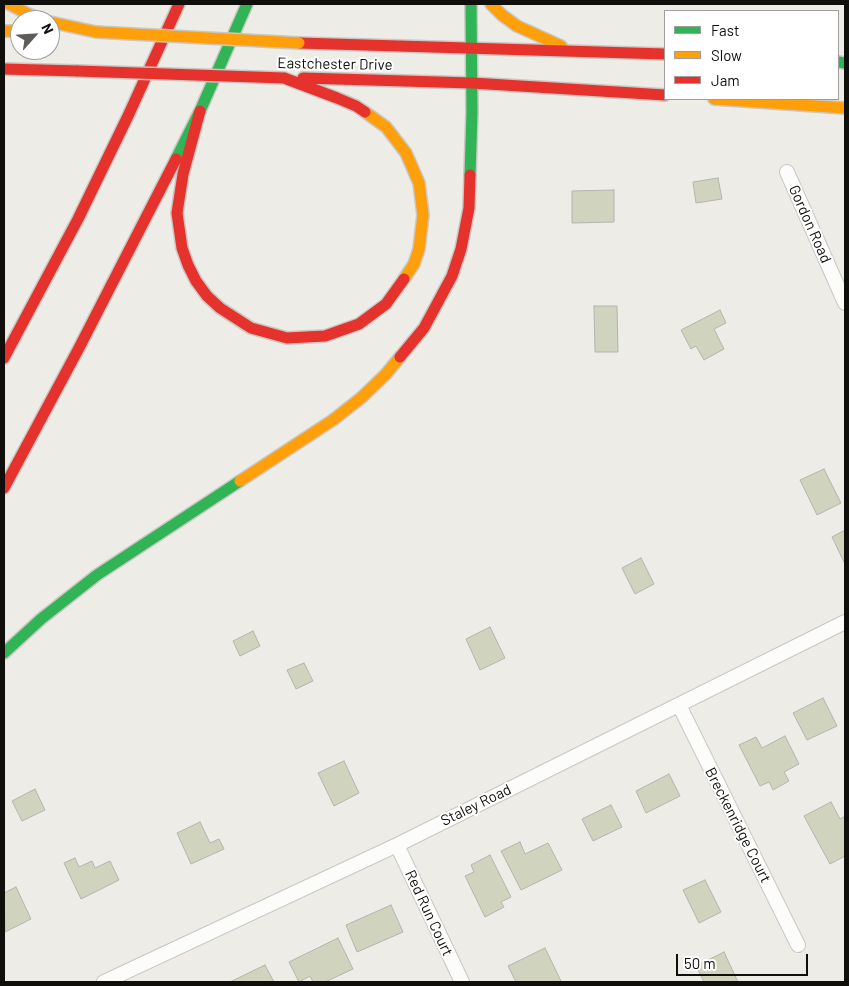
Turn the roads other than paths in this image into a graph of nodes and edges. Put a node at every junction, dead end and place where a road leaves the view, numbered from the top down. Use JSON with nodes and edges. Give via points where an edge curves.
{"nodes":[{"id":1,"x":9,"y":4,"type":"edge"},
{"id":2,"x":179,"y":4,"type":"edge"},
{"id":3,"x":246,"y":4,"type":"edge"},
{"id":4,"x":471,"y":4,"type":"edge"},
{"id":5,"x":491,"y":4,"type":"edge"},
{"id":6,"x":20,"y":10,"type":"edge"},
{"id":7,"x":60,"y":24,"type":"edge"},
{"id":8,"x":60,"y":32,"type":"edge"},
{"id":9,"x":96,"y":32,"type":"junction"},
{"id":10,"x":470,"y":48,"type":"junction"},
{"id":11,"x":572,"y":51,"type":"junction"},
{"id":12,"x":664,"y":54,"type":"edge"},
{"id":13,"x":4,"y":69,"type":"edge"},
{"id":14,"x":284,"y":78,"type":"junction"},
{"id":15,"x":472,"y":83,"type":"junction"},
{"id":16,"x":664,"y":96,"type":"edge"},
{"id":17,"x":729,"y":100,"type":"edge"},
{"id":18,"x":845,"y":108,"type":"edge"},
{"id":19,"x":200,"y":111,"type":"junction"},
{"id":20,"x":787,"y":172,"type":"dead end"},
{"id":21,"x":845,"y":303,"type":"edge"},
{"id":22,"x":4,"y":358,"type":"edge"},
{"id":23,"x":4,"y":488,"type":"edge"},
{"id":24,"x":845,"y":622,"type":"edge"},
{"id":25,"x":4,"y":653,"type":"edge"},
{"id":26,"x":679,"y":705,"type":"junction"},
{"id":27,"x":397,"y":845,"type":"junction"},
{"id":28,"x":798,"y":945,"type":"dead end"},
{"id":29,"x":109,"y":981,"type":"edge"},
{"id":30,"x":462,"y":982,"type":"edge"}],
"edges":[{"from":1,"to":6,"type":"highway"},
{"from":2,"to":22,"type":"highway","via":[[78,219]]},
{"from":3,"to":19,"type":"highway"},
{"from":4,"to":10,"type":"highway"},
{"from":5,"to":11,"type":"highway","via":[[517,26]]},
{"from":7,"to":9,"type":"highway"},
{"from":8,"to":9,"type":"highway","name":"Eastchester Drive"},
{"from":9,"to":10,"type":"highway","name":"Eastchester Drive","bridge":true},
{"from":10,"to":11,"type":"highway","name":"Eastchester Drive"},
{"from":10,"to":15,"type":"highway"},
{"from":11,"to":12,"type":"highway","name":"Eastchester Drive"},
{"from":13,"to":14,"type":"highway","name":"Eastchester Drive","bridge":true},
{"from":14,"to":15,"type":"highway","name":"Eastchester Drive"},
{"from":14,"to":19,"type":"highway","via":[[346,102],[372,116],[406,153],[419,183],[424,215],[414,264],[386,304],[359,324],[342,331],[325,336],[287,338],[251,328],[220,308],[196,281],[182,248],[177,213],[182,174]]},
{"from":15,"to":16,"type":"highway","name":"Eastchester Drive"},
{"from":15,"to":25,"type":"highway","via":[[471,186],[466,230],[452,276],[424,328],[406,352],[361,398],[332,420],[97,575]]},
{"from":17,"to":18,"type":"highway"},
{"from":19,"to":23,"type":"highway"},
{"from":20,"to":21,"type":"street","name":"Gordon Road"},
{"from":24,"to":26,"type":"street","name":"Staley Road"},
{"from":26,"to":27,"type":"street","name":"Staley Road"},
{"from":26,"to":28,"type":"street","name":"Breckenridge Court"},
{"from":27,"to":29,"type":"street","name":"Staley Road"},
{"from":27,"to":30,"type":"street","name":"Red Run Court"}]}
